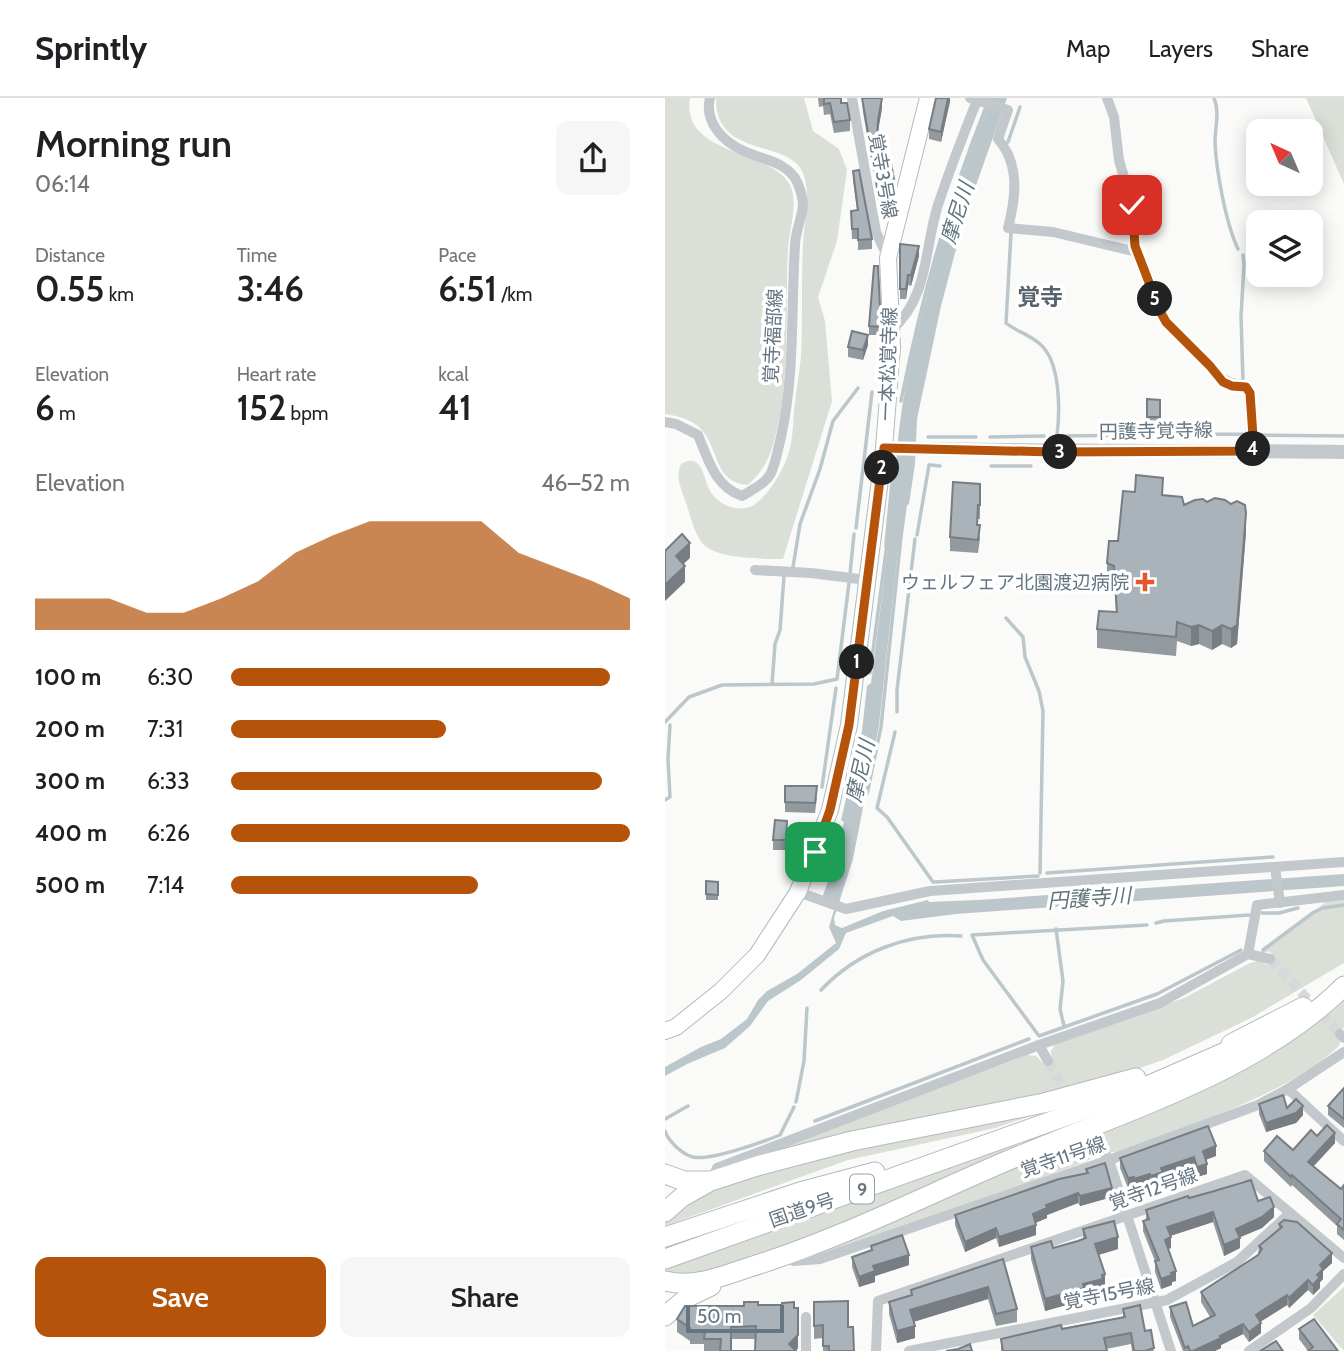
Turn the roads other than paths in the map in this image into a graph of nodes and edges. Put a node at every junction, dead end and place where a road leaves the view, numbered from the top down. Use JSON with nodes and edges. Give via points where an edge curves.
{"nodes":[{"id":1,"x":710,"y":98,"type":"edge"},
{"id":2,"x":852,"y":98,"type":"edge"},
{"id":3,"x":928,"y":98,"type":"edge"},
{"id":4,"x":1107,"y":98,"type":"edge"},
{"id":5,"x":977,"y":99,"type":"edge"},
{"id":6,"x":1137,"y":252,"type":"junction"},
{"id":7,"x":888,"y":258,"type":"junction"},
{"id":8,"x":891,"y":330,"type":"junction"},
{"id":9,"x":665,"y":422,"type":"edge"},
{"id":10,"x":889,"y":448,"type":"junction"},
{"id":11,"x":1254,"y":451,"type":"junction"},
{"id":12,"x":1344,"y":452,"type":"edge"},
{"id":13,"x":755,"y":570,"type":"dead end"},
{"id":14,"x":867,"y":580,"type":"junction"},
{"id":15,"x":1344,"y":862,"type":"edge"},
{"id":16,"x":1275,"y":867,"type":"junction"},
{"id":17,"x":804,"y":894,"type":"junction"},
{"id":18,"x":1344,"y":895,"type":"edge"},
{"id":19,"x":1280,"y":902,"type":"junction"},
{"id":20,"x":1248,"y":954,"type":"junction"},
{"id":21,"x":1269,"y":959,"type":"tunnel mouth"},
{"id":22,"x":1344,"y":984,"type":"edge"},
{"id":23,"x":665,"y":1031,"type":"edge"},
{"id":24,"x":1039,"y":1045,"type":"junction"},
{"id":25,"x":1344,"y":1052,"type":"edge"},
{"id":26,"x":1048,"y":1061,"type":"tunnel mouth"},
{"id":27,"x":1288,"y":1089,"type":"junction"},
{"id":28,"x":1058,"y":1120,"type":"junction"},
{"id":29,"x":1344,"y":1141,"type":"edge"},
{"id":30,"x":1101,"y":1146,"type":"dead end"},
{"id":31,"x":1109,"y":1160,"type":"junction"},
{"id":32,"x":665,"y":1174,"type":"edge"},
{"id":33,"x":711,"y":1181,"type":"junction"},
{"id":34,"x":665,"y":1212,"type":"edge"},
{"id":35,"x":1290,"y":1213,"type":"junction"},
{"id":36,"x":1126,"y":1217,"type":"junction"},
{"id":37,"x":665,"y":1237,"type":"edge"},
{"id":38,"x":782,"y":1257,"type":"junction"},
{"id":39,"x":1344,"y":1258,"type":"edge"},
{"id":40,"x":665,"y":1259,"type":"edge"},
{"id":41,"x":763,"y":1264,"type":"junction"},
{"id":42,"x":1344,"y":1274,"type":"edge"},
{"id":43,"x":665,"y":1281,"type":"edge"},
{"id":44,"x":1155,"y":1303,"type":"junction"},
{"id":45,"x":665,"y":1316,"type":"edge"},
{"id":46,"x":806,"y":1317,"type":"dead end"},
{"id":47,"x":806,"y":1351,"type":"edge"},
{"id":48,"x":876,"y":1351,"type":"edge"},
{"id":49,"x":909,"y":1351,"type":"edge"},
{"id":50,"x":1171,"y":1351,"type":"edge"},
{"id":51,"x":1249,"y":1351,"type":"edge"}],
"edges":[{"from":1,"to":9,"type":"street","name":"覚寺福部線","via":[[711,122],[724,139],[785,167],[801,194],[786,415],[770,475],[742,496],[723,485],[698,435]]},
{"from":2,"to":7,"type":"street","name":"覚寺3号線","via":[[876,232]]},
{"from":3,"to":7,"type":"main road","name":"一本松覚寺線"},
{"from":4,"to":6,"type":"street","via":[[1132,205]]},
{"from":5,"to":6,"type":"street","via":[[1008,110],[999,139],[1011,158],[1015,190],[1008,228],[1053,232]]},
{"from":5,"to":8,"type":"street","via":[[936,208],[919,287],[905,318]]},
{"from":6,"to":11,"type":"street","via":[[1166,322],[1223,382],[1246,387],[1250,393]]},
{"from":7,"to":8,"type":"main road","name":"一本松覚寺線"},
{"from":8,"to":10,"type":"main road","name":"一本松覚寺線"},
{"from":10,"to":11,"type":"street","name":"円護寺覚寺線"},
{"from":10,"to":14,"type":"main road","name":"一本松覚寺線"},
{"from":11,"to":12,"type":"street","name":"円護寺覚寺線"},
{"from":13,"to":14,"type":"street"},
{"from":14,"to":17,"type":"main road","name":"一本松覚寺線","via":[[847,737]]},
{"from":15,"to":16,"type":"street"},
{"from":16,"to":17,"type":"street","via":[[930,891],[859,908],[841,908]]},
{"from":16,"to":19,"type":"street"},
{"from":17,"to":23,"type":"main road","name":"一本松覚寺線","via":[[757,955],[721,991]]},
{"from":18,"to":19,"type":"street"},
{"from":19,"to":20,"type":"street","via":[[1257,905]]},
{"from":20,"to":21,"type":"street"},
{"from":20,"to":24,"type":"street","via":[[1160,1003]]},
{"from":22,"to":28,"type":"highway","name":"国道9号","number":"9","via":[[1224,1054]]},
{"from":22,"to":33,"type":"highway","via":[[1249,1037],[1156,1072],[1044,1103],[832,1146]]},
{"from":22,"to":38,"type":"highway","via":[[1317,1012],[1201,1080]]},
{"from":24,"to":26,"type":"street"},
{"from":24,"to":33,"type":"street","via":[[717,1168]]},
{"from":25,"to":27,"type":"street","name":"覚寺11号線"},
{"from":27,"to":29,"type":"street"},
{"from":27,"to":31,"type":"street","name":"覚寺11号線","via":[[1258,1105]]},
{"from":28,"to":37,"type":"highway","name":"国道9号","number":"9","via":[[800,1192]]},
{"from":28,"to":40,"type":"highway","name":"国道9号","number":"9"},
{"from":30,"to":31,"type":"street"},
{"from":31,"to":36,"type":"street"},
{"from":31,"to":38,"type":"street","name":"覚寺11号線","via":[[820,1259]]},
{"from":32,"to":33,"type":"highway","via":[[684,1181]]},
{"from":33,"to":34,"type":"highway"},
{"from":35,"to":36,"type":"street","name":"覚寺12号線","via":[[1245,1175]]},
{"from":35,"to":39,"type":"street","name":"覚寺12号線"},
{"from":35,"to":44,"type":"street","name":"覚寺15号線","via":[[1237,1262]]},
{"from":36,"to":44,"type":"street"},
{"from":36,"to":48,"type":"street","name":"覚寺12号線","via":[[878,1301]]},
{"from":38,"to":41,"type":"highway"},
{"from":41,"to":43,"type":"highway","via":[[699,1283]]},
{"from":41,"to":45,"type":"highway","via":[[688,1297]]},
{"from":42,"to":51,"type":"street","via":[[1311,1308]]},
{"from":44,"to":49,"type":"street","name":"覚寺15号線"},
{"from":44,"to":50,"type":"street"},
{"from":46,"to":47,"type":"street"}]}
